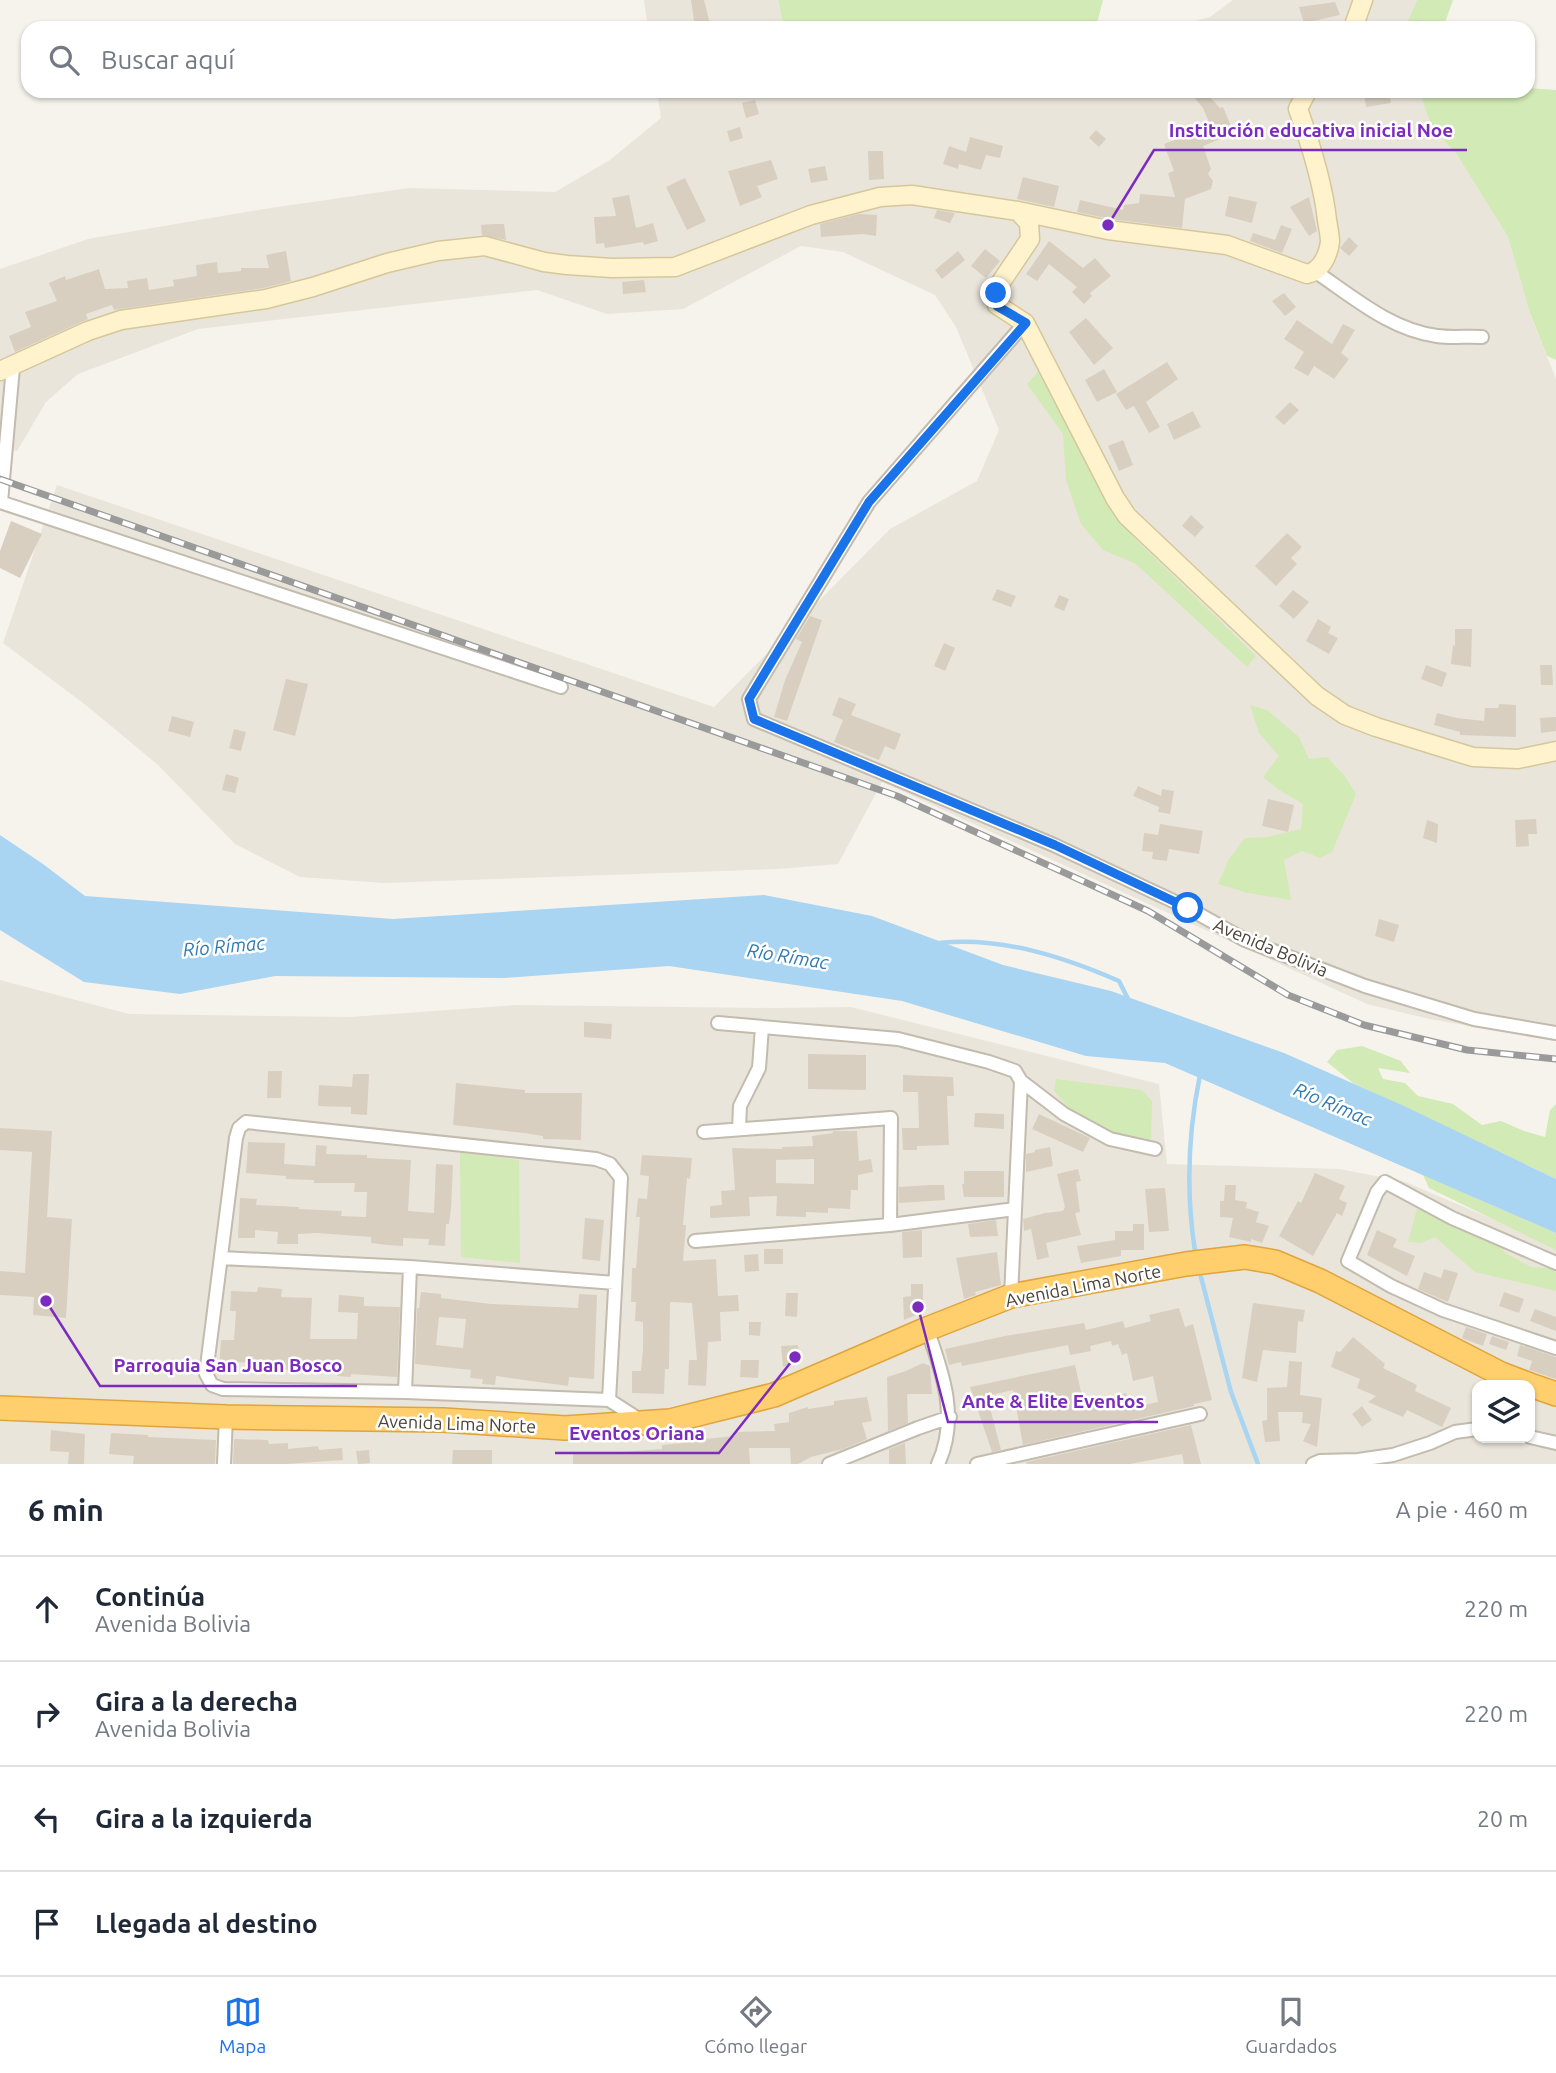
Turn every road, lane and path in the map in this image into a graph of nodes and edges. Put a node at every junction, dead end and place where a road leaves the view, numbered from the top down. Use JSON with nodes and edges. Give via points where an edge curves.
{"nodes":[{"id":1,"x":1363,"y":0,"type":"edge"},
{"id":2,"x":1356,"y":21,"type":"edge"},
{"id":3,"x":1304,"y":98,"type":"edge"},
{"id":4,"x":1018,"y":211,"type":"junction"},
{"id":5,"x":1316,"y":272,"type":"junction"},
{"id":6,"x":1026,"y":323,"type":"junction"},
{"id":7,"x":1482,"y":337,"type":"dead end"},
{"id":8,"x":6,"y":369,"type":"edge"},
{"id":9,"x":1,"y":502,"type":"edge"},
{"id":10,"x":561,"y":687,"type":"dead end"},
{"id":11,"x":1556,"y":751,"type":"edge"},
{"id":12,"x":718,"y":1023,"type":"dead end"},
{"id":13,"x":762,"y":1027,"type":"junction"},
{"id":14,"x":1556,"y":1032,"type":"edge"},
{"id":15,"x":1021,"y":1081,"type":"junction"},
{"id":16,"x":739,"y":1129,"type":"junction"},
{"id":17,"x":704,"y":1132,"type":"dead end"},
{"id":18,"x":1155,"y":1149,"type":"dead end"},
{"id":19,"x":1015,"y":1209,"type":"junction"},
{"id":20,"x":890,"y":1224,"type":"junction"},
{"id":21,"x":695,"y":1241,"type":"dead end"},
{"id":22,"x":221,"y":1258,"type":"junction"},
{"id":23,"x":1556,"y":1263,"type":"edge"},
{"id":24,"x":410,"y":1266,"type":"junction"},
{"id":25,"x":615,"y":1283,"type":"junction"},
{"id":26,"x":1011,"y":1296,"type":"junction"},
{"id":27,"x":927,"y":1329,"type":"junction"},
{"id":28,"x":1556,"y":1348,"type":"edge"},
{"id":29,"x":1517,"y":1380,"type":"edge"},
{"id":30,"x":1535,"y":1387,"type":"edge"},
{"id":31,"x":405,"y":1392,"type":"junction"},
{"id":32,"x":1556,"y":1395,"type":"edge"},
{"id":33,"x":610,"y":1400,"type":"junction"},
{"id":34,"x":0,"y":1408,"type":"edge"},
{"id":35,"x":1200,"y":1413,"type":"dead end"},
{"id":36,"x":226,"y":1417,"type":"junction"},
{"id":37,"x":950,"y":1417,"type":"junction"},
{"id":38,"x":646,"y":1423,"type":"junction"},
{"id":39,"x":1472,"y":1430,"type":"edge"},
{"id":40,"x":1535,"y":1438,"type":"edge"},
{"id":41,"x":1556,"y":1443,"type":"edge"},
{"id":42,"x":224,"y":1464,"type":"edge"},
{"id":43,"x":829,"y":1464,"type":"edge"},
{"id":44,"x":938,"y":1464,"type":"edge"},
{"id":45,"x":977,"y":1464,"type":"edge"},
{"id":46,"x":1313,"y":1464,"type":"edge"}],
"edges":[{"from":1,"to":2,"type":"street"},
{"from":3,"to":5,"type":"street","via":[[1298,109],[1326,207],[1330,242]]},
{"from":4,"to":5,"type":"street","via":[[1108,230],[1227,245],[1293,271]]},
{"from":4,"to":6,"type":"street","via":[[1029,223],[1030,239],[996,293],[997,306]]},
{"from":4,"to":8,"type":"street","via":[[912,195],[880,197],[811,215],[676,267],[567,265],[485,246],[438,251],[266,299],[121,320]]},
{"from":5,"to":7,"type":"street","via":[[1402,327],[1437,336]]},
{"from":6,"to":11,"type":"street","via":[[1127,516],[1317,696],[1376,727],[1474,757],[1518,759]]},
{"from":6,"to":14,"type":"street","name":"Avenida Bolivia","via":[[869,502],[749,699],[754,719],[1055,845],[1257,944],[1365,986],[1462,1015]]},
{"from":8,"to":9,"type":"street"},
{"from":9,"to":10,"type":"street"},
{"from":12,"to":13,"type":"street"},
{"from":13,"to":15,"type":"street","via":[[898,1039],[989,1062],[1015,1072]]},
{"from":13,"to":16,"type":"street","via":[[759,1068],[740,1106]]},
{"from":15,"to":18,"type":"street","via":[[1064,1114],[1110,1139]]},
{"from":15,"to":19,"type":"street"},
{"from":16,"to":17,"type":"street"},
{"from":16,"to":20,"type":"street","via":[[891,1118]]},
{"from":19,"to":20,"type":"street"},
{"from":19,"to":26,"type":"street"},
{"from":20,"to":21,"type":"street"},
{"from":22,"to":24,"type":"street"},
{"from":22,"to":25,"type":"street","via":[[236,1138],[246,1122],[610,1164],[621,1178]]},
{"from":22,"to":31,"type":"street","via":[[206,1374],[212,1385],[223,1389]]},
{"from":23,"to":28,"type":"street","via":[[1452,1218],[1385,1182],[1349,1262],[1443,1310]]},
{"from":24,"to":25,"type":"street"},
{"from":24,"to":31,"type":"street"},
{"from":25,"to":33,"type":"street"},
{"from":26,"to":27,"type":"highway","name":"Avenida Lima Norte"},
{"from":26,"to":29,"type":"highway","name":"Avenida Lima Norte","via":[[1245,1257],[1275,1262],[1320,1281]]},
{"from":27,"to":37,"type":"street","via":[[944,1375]]},
{"from":27,"to":38,"type":"highway","name":"Avenida Lima Norte","via":[[774,1395],[670,1422]]},
{"from":30,"to":32,"type":"highway","name":"Avenida Lima Norte"},
{"from":31,"to":33,"type":"street"},
{"from":33,"to":38,"type":"street"},
{"from":34,"to":36,"type":"highway","name":"Avenida Lima Norte"},
{"from":35,"to":45,"type":"street"},
{"from":36,"to":38,"type":"highway","name":"Avenida Lima Norte","via":[[443,1420],[565,1428]]},
{"from":36,"to":42,"type":"street"},
{"from":37,"to":43,"type":"street"},
{"from":37,"to":44,"type":"street"},
{"from":39,"to":46,"type":"street","via":[[1393,1455]]},
{"from":40,"to":41,"type":"street"}]}
